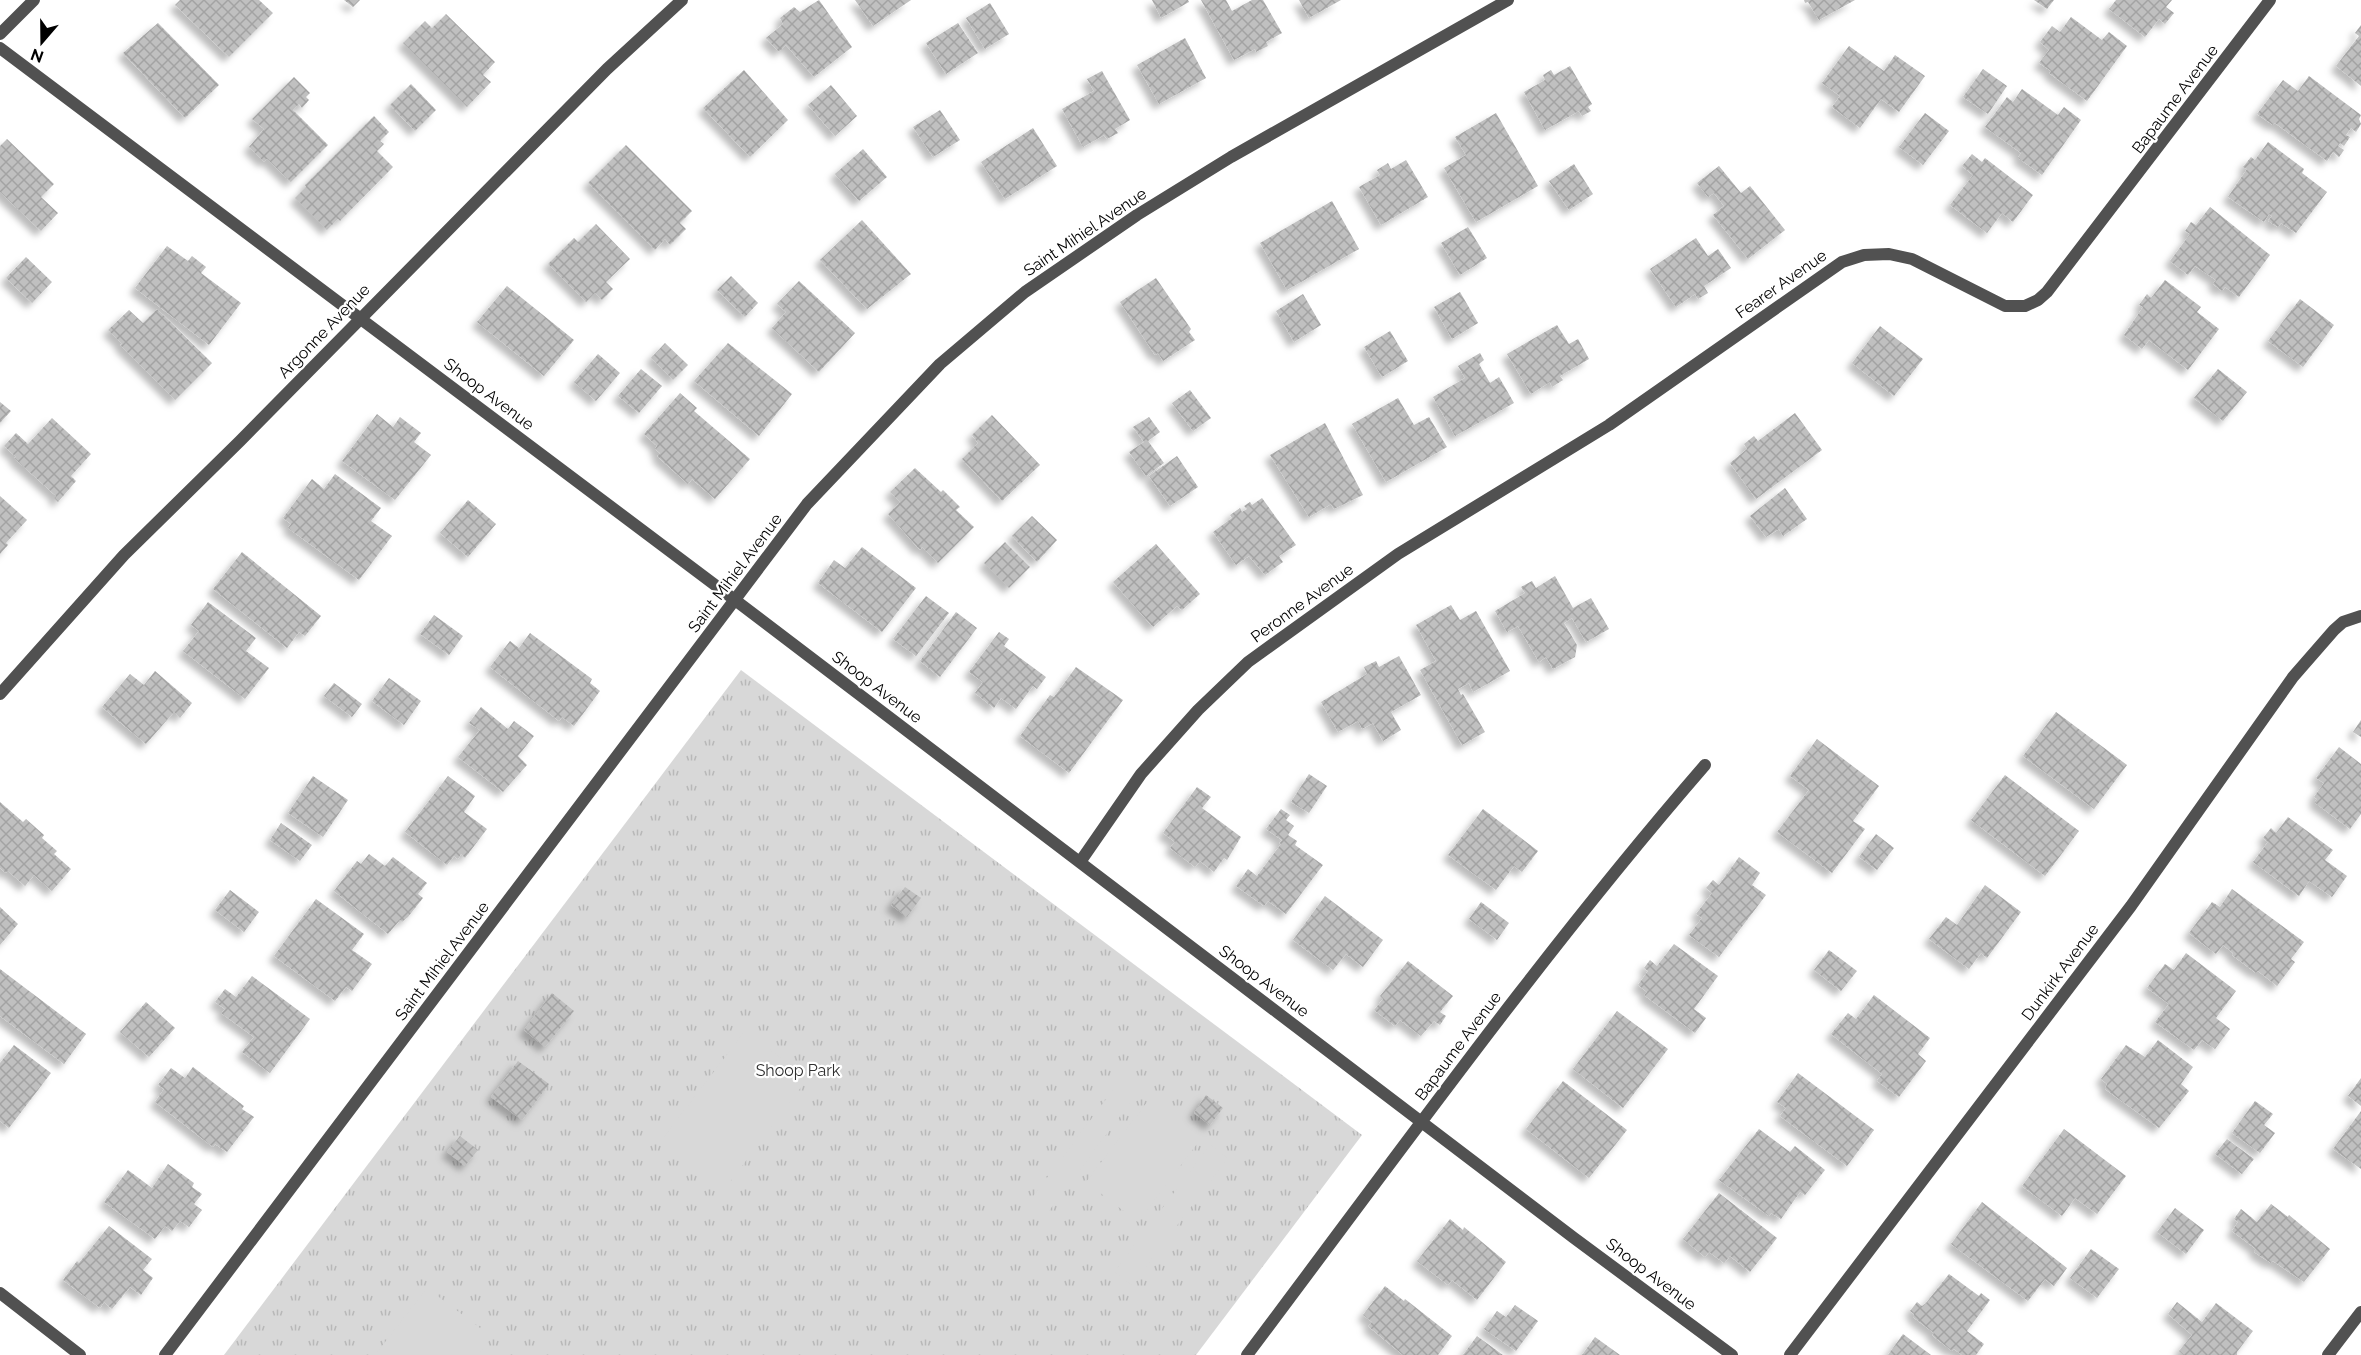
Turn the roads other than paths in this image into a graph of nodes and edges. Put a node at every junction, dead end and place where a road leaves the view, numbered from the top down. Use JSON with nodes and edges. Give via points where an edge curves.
{"nodes":[{"id":1,"x":34,"y":0,"type":"edge"},
{"id":2,"x":682,"y":0,"type":"edge"},
{"id":3,"x":1508,"y":0,"type":"edge"},
{"id":4,"x":2270,"y":0,"type":"edge"},
{"id":5,"x":0,"y":34,"type":"edge"},
{"id":6,"x":0,"y":48,"type":"edge"},
{"id":7,"x":2105,"y":217,"type":"joint"},
{"id":8,"x":359,"y":318,"type":"junction"},
{"id":9,"x":1597,"y":433,"type":"joint"},
{"id":10,"x":735,"y":600,"type":"junction"},
{"id":11,"x":2361,"y":616,"type":"edge"},
{"id":12,"x":0,"y":694,"type":"edge"},
{"id":13,"x":1706,"y":765,"type":"dead end"},
{"id":14,"x":1080,"y":862,"type":"junction"},
{"id":15,"x":1422,"y":1122,"type":"junction"},
{"id":16,"x":0,"y":1293,"type":"edge"},
{"id":17,"x":2361,"y":1311,"type":"edge"},
{"id":18,"x":80,"y":1355,"type":"edge"},
{"id":19,"x":165,"y":1355,"type":"edge"},
{"id":20,"x":1247,"y":1355,"type":"edge"},
{"id":21,"x":1732,"y":1355,"type":"edge"},
{"id":22,"x":1790,"y":1355,"type":"edge"},
{"id":23,"x":2328,"y":1355,"type":"edge"}],
"edges":[{"from":1,"to":5,"type":"street"},
{"from":2,"to":8,"type":"street","name":"Argonne Avenue","via":[[607,69]]},
{"from":3,"to":10,"type":"street","name":"Saint Mihiel Avenue","via":[[1231,157],[1137,215],[1025,292],[940,364],[878,427],[807,504]]},
{"from":4,"to":7,"type":"street","name":"Bapaume Avenue"},
{"from":6,"to":8,"type":"street","name":"Shoop Avenue"},
{"from":7,"to":9,"type":"street","name":"Fearer Avenue","via":[[2047,292],[2025,306],[2006,306],[1912,259],[1864,255],[1842,262]]},
{"from":8,"to":10,"type":"street","name":"Shoop Avenue"},
{"from":8,"to":12,"type":"street","name":"Argonne Avenue","via":[[124,555]]},
{"from":9,"to":14,"type":"street","name":"Peronne Avenue","via":[[1398,554],[1248,662],[1141,774]]},
{"from":10,"to":14,"type":"street","name":"Shoop Avenue"},
{"from":10,"to":19,"type":"street","name":"Saint Mihiel Avenue"},
{"from":11,"to":22,"type":"street","name":"Dunkirk Avenue","via":[[2334,630],[2293,677],[2131,906]]},
{"from":13,"to":15,"type":"street","name":"Bapaume Avenue","via":[[1637,844]]},
{"from":14,"to":15,"type":"street","name":"Shoop Avenue"},
{"from":15,"to":20,"type":"street","name":"Bapaume Avenue"},
{"from":15,"to":21,"type":"street","name":"Shoop Avenue"},
{"from":16,"to":18,"type":"street"},
{"from":17,"to":23,"type":"street"}]}
